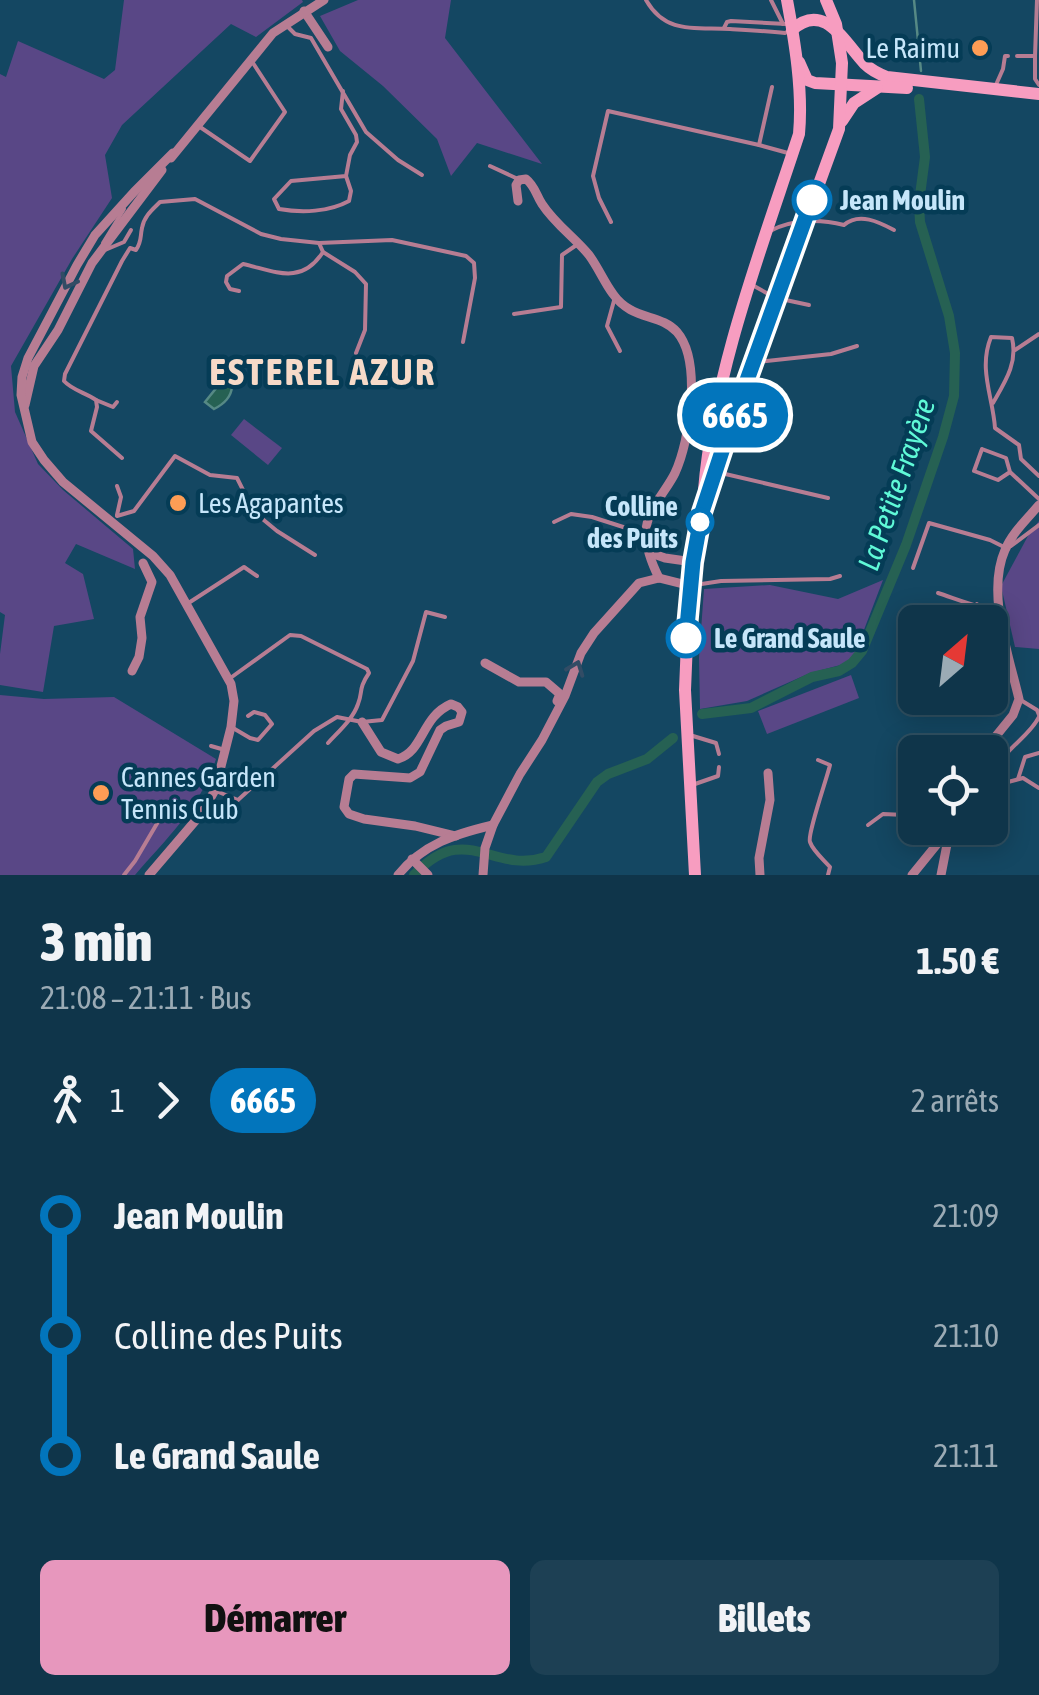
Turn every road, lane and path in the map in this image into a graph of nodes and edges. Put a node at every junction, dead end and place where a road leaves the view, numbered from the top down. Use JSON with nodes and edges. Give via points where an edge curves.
{"nodes":[{"id":1,"x":324,"y":0,"type":"edge"},
{"id":2,"x":646,"y":0,"type":"edge"},
{"id":3,"x":771,"y":0,"type":"edge"},
{"id":4,"x":787,"y":0,"type":"edge"},
{"id":5,"x":826,"y":0,"type":"edge"},
{"id":6,"x":1036,"y":0,"type":"edge"},
{"id":7,"x":304,"y":11,"type":"junction"},
{"id":8,"x":284,"y":24,"type":"junction"},
{"id":9,"x":836,"y":24,"type":"junction"},
{"id":10,"x":789,"y":26,"type":"junction"},
{"id":11,"x":724,"y":28,"type":"junction"},
{"id":12,"x":328,"y":47,"type":"dead end"},
{"id":13,"x":795,"y":51,"type":"junction"},
{"id":14,"x":1008,"y":56,"type":"dead end"},
{"id":15,"x":1016,"y":56,"type":"dead end"},
{"id":16,"x":1035,"y":56,"type":"junction"},
{"id":17,"x":250,"y":60,"type":"junction"},
{"id":18,"x":842,"y":85,"type":"junction"},
{"id":19,"x":1039,"y":85,"type":"edge"},
{"id":20,"x":772,"y":87,"type":"dead end"},
{"id":21,"x":880,"y":87,"type":"junction"},
{"id":22,"x":343,"y":90,"type":"junction"},
{"id":23,"x":994,"y":90,"type":"junction"},
{"id":24,"x":1039,"y":98,"type":"edge"},
{"id":25,"x":196,"y":124,"type":"junction"},
{"id":26,"x":839,"y":129,"type":"junction"},
{"id":27,"x":759,"y":144,"type":"junction"},
{"id":28,"x":174,"y":153,"type":"junction"},
{"id":29,"x":792,"y":155,"type":"junction"},
{"id":30,"x":490,"y":166,"type":"dead end"},
{"id":31,"x":422,"y":175,"type":"dead end"},
{"id":32,"x":346,"y":176,"type":"junction"},
{"id":33,"x":519,"y":180,"type":"junction"},
{"id":34,"x":126,"y":200,"type":"junction"},
{"id":35,"x":518,"y":200,"type":"dead end"},
{"id":36,"x":126,"y":217,"type":"junction"},
{"id":37,"x":804,"y":220,"type":"junction"},
{"id":38,"x":611,"y":222,"type":"dead end"},
{"id":39,"x":131,"y":230,"type":"junction"},
{"id":40,"x":894,"y":230,"type":"dead end"},
{"id":41,"x":140,"y":231,"type":"junction"},
{"id":42,"x":766,"y":234,"type":"junction"},
{"id":43,"x":124,"y":242,"type":"junction"},
{"id":44,"x":319,"y":243,"type":"junction"},
{"id":45,"x":578,"y":244,"type":"junction"},
{"id":46,"x":130,"y":248,"type":"junction"},
{"id":47,"x":101,"y":251,"type":"junction"},
{"id":48,"x":323,"y":252,"type":"junction"},
{"id":49,"x":751,"y":283,"type":"junction"},
{"id":50,"x":239,"y":291,"type":"dead end"},
{"id":51,"x":615,"y":297,"type":"junction"},
{"id":52,"x":776,"y":298,"type":"junction"},
{"id":53,"x":808,"y":305,"type":"dead end"},
{"id":54,"x":514,"y":314,"type":"dead end"},
{"id":55,"x":1039,"y":334,"type":"edge"},
{"id":56,"x":463,"y":342,"type":"dead end"},
{"id":57,"x":857,"y":346,"type":"dead end"},
{"id":58,"x":1015,"y":350,"type":"junction"},
{"id":59,"x":620,"y":351,"type":"dead end"},
{"id":60,"x":356,"y":353,"type":"dead end"},
{"id":61,"x":752,"y":361,"type":"junction"},
{"id":62,"x":96,"y":400,"type":"junction"},
{"id":63,"x":117,"y":402,"type":"dead end"},
{"id":64,"x":993,"y":404,"type":"junction"},
{"id":65,"x":24,"y":413,"type":"junction"},
{"id":66,"x":122,"y":458,"type":"dead end"},
{"id":67,"x":716,"y":472,"type":"junction"},
{"id":68,"x":1010,"y":472,"type":"junction"},
{"id":69,"x":1039,"y":476,"type":"edge"},
{"id":70,"x":117,"y":486,"type":"dead end"},
{"id":71,"x":828,"y":498,"type":"dead end"},
{"id":72,"x":1039,"y":502,"type":"edge"},
{"id":73,"x":702,"y":512,"type":"junction"},
{"id":74,"x":115,"y":520,"type":"junction"},
{"id":75,"x":554,"y":522,"type":"dead end"},
{"id":76,"x":1039,"y":525,"type":"edge"},
{"id":77,"x":646,"y":534,"type":"junction"},
{"id":78,"x":1006,"y":548,"type":"junction"},
{"id":79,"x":651,"y":553,"type":"junction"},
{"id":80,"x":315,"y":555,"type":"dead end"},
{"id":81,"x":153,"y":556,"type":"junction"},
{"id":82,"x":693,"y":562,"type":"junction"},
{"id":83,"x":144,"y":563,"type":"joint"},
{"id":84,"x":914,"y":568,"type":"dead end"},
{"id":85,"x":257,"y":576,"type":"dead end"},
{"id":86,"x":840,"y":576,"type":"dead end"},
{"id":87,"x":659,"y":578,"type":"junction"},
{"id":88,"x":691,"y":586,"type":"junction"},
{"id":89,"x":938,"y":594,"type":"dead end"},
{"id":90,"x":186,"y":604,"type":"junction"},
{"id":91,"x":977,"y":604,"type":"edge"},
{"id":92,"x":998,"y":605,"type":"edge"},
{"id":93,"x":445,"y":617,"type":"dead end"},
{"id":94,"x":1008,"y":650,"type":"edge"},
{"id":95,"x":485,"y":664,"type":"dead end"},
{"id":96,"x":132,"y":671,"type":"dead end"},
{"id":97,"x":229,"y":678,"type":"junction"},
{"id":98,"x":1019,"y":699,"type":"junction"},
{"id":99,"x":248,"y":716,"type":"dead end"},
{"id":100,"x":1039,"y":716,"type":"edge"},
{"id":101,"x":349,"y":720,"type":"junction"},
{"id":102,"x":362,"y":722,"type":"junction"},
{"id":103,"x":231,"y":727,"type":"junction"},
{"id":104,"x":688,"y":735,"type":"junction"},
{"id":105,"x":996,"y":735,"type":"edge"},
{"id":106,"x":542,"y":740,"type":"junction"},
{"id":107,"x":328,"y":743,"type":"dead end"},
{"id":108,"x":211,"y":746,"type":"dead end"},
{"id":109,"x":225,"y":750,"type":"junction"},
{"id":110,"x":1039,"y":753,"type":"edge"},
{"id":111,"x":719,"y":754,"type":"dead end"},
{"id":112,"x":818,"y":760,"type":"dead end"},
{"id":113,"x":720,"y":767,"type":"dead end"},
{"id":114,"x":768,"y":773,"type":"dead end"},
{"id":115,"x":1018,"y":778,"type":"junction"},
{"id":116,"x":691,"y":786,"type":"junction"},
{"id":117,"x":1039,"y":788,"type":"edge"},
{"id":118,"x":215,"y":790,"type":"junction"},
{"id":119,"x":162,"y":815,"type":"dead end"},
{"id":120,"x":898,"y":815,"type":"edge"},
{"id":121,"x":492,"y":825,"type":"junction"},
{"id":122,"x":868,"y":825,"type":"dead end"},
{"id":123,"x":456,"y":836,"type":"junction"},
{"id":124,"x":937,"y":845,"type":"edge"},
{"id":125,"x":942,"y":845,"type":"edge"},
{"id":126,"x":422,"y":870,"type":"edge"},
{"id":127,"x":483,"y":870,"type":"edge"},
{"id":128,"x":915,"y":873,"type":"edge"},
{"id":129,"x":124,"y":875,"type":"edge"},
{"id":130,"x":149,"y":875,"type":"edge"},
{"id":131,"x":398,"y":875,"type":"edge"},
{"id":132,"x":694,"y":875,"type":"edge"},
{"id":133,"x":760,"y":875,"type":"edge"},
{"id":134,"x":828,"y":875,"type":"edge"},
{"id":135,"x":941,"y":875,"type":"edge"}],
"edges":[{"from":1,"to":7,"type":"street"},
{"from":2,"to":11,"type":"lane","via":[[664,22]]},
{"from":3,"to":10,"type":"lane"},
{"from":4,"to":10,"type":"main road"},
{"from":5,"to":9,"type":"main road"},
{"from":6,"to":16,"type":"lane"},
{"from":7,"to":8,"type":"street"},
{"from":7,"to":12,"type":"street"},
{"from":8,"to":17,"type":"street"},
{"from":8,"to":22,"type":"lane","via":[[310,38]]},
{"from":9,"to":10,"type":"main road","via":[[814,11]]},
{"from":9,"to":18,"type":"main road"},
{"from":9,"to":23,"type":"main road","via":[[865,64],[886,77]]},
{"from":10,"to":11,"type":"lane","via":[[731,21]]},
{"from":10,"to":11,"type":"lane","via":[[785,33]]},
{"from":10,"to":13,"type":"main road"},
{"from":13,"to":18,"type":"main road","via":[[808,80]]},
{"from":13,"to":29,"type":"main road","via":[[800,121]]},
{"from":14,"to":23,"type":"lane"},
{"from":15,"to":16,"type":"lane"},
{"from":16,"to":19,"type":"lane"},
{"from":17,"to":25,"type":"street"},
{"from":17,"to":25,"type":"lane","via":[[286,112],[250,162]]},
{"from":18,"to":21,"type":"main road"},
{"from":18,"to":26,"type":"main road"},
{"from":20,"to":27,"type":"lane"},
{"from":21,"to":24,"type":"main road"},
{"from":21,"to":26,"type":"main road","via":[[854,103]]},
{"from":22,"to":31,"type":"lane","via":[[366,132]]},
{"from":22,"to":32,"type":"lane","via":[[341,108],[357,142]]},
{"from":23,"to":24,"type":"main road"},
{"from":25,"to":28,"type":"street"},
{"from":26,"to":37,"type":"main road"},
{"from":27,"to":29,"type":"lane"},
{"from":27,"to":38,"type":"lane","via":[[608,111],[593,176]]},
{"from":28,"to":34,"type":"street"},
{"from":28,"to":36,"type":"street"},
{"from":29,"to":42,"type":"main road"},
{"from":30,"to":33,"type":"lane"},
{"from":32,"to":32,"type":"lane","via":[[291,181],[274,199],[279,209],[294,212],[345,204]]},
{"from":33,"to":35,"type":"street"},
{"from":33,"to":45,"type":"street","via":[[532,184]]},
{"from":34,"to":47,"type":"lane"},
{"from":34,"to":65,"type":"street","one_way":true,"via":[[76,265],[33,348],[22,377]]},
{"from":36,"to":39,"type":"lane"},
{"from":36,"to":47,"type":"street"},
{"from":37,"to":40,"type":"lane","via":[[844,224],[866,218]]},
{"from":37,"to":42,"type":"lane"},
{"from":37,"to":52,"type":"main road"},
{"from":39,"to":41,"type":"lane"},
{"from":39,"to":43,"type":"lane"},
{"from":41,"to":44,"type":"lane","via":[[160,202],[195,200],[262,234]]},
{"from":41,"to":46,"type":"lane","via":[[140,246]]},
{"from":42,"to":49,"type":"main road"},
{"from":43,"to":46,"type":"lane"},
{"from":43,"to":47,"type":"lane"},
{"from":44,"to":48,"type":"lane"},
{"from":44,"to":56,"type":"lane","via":[[392,240],[466,256],[475,278]]},
{"from":45,"to":51,"type":"street"},
{"from":45,"to":54,"type":"lane","via":[[562,255],[561,308]]},
{"from":46,"to":62,"type":"lane","via":[[65,374],[69,387]]},
{"from":47,"to":65,"type":"street","via":[[34,366]]},
{"from":48,"to":50,"type":"lane","via":[[300,274],[243,264],[226,282]]},
{"from":48,"to":60,"type":"lane","via":[[366,284]]},
{"from":49,"to":52,"type":"lane"},
{"from":49,"to":73,"type":"main road","via":[[711,437]]},
{"from":51,"to":59,"type":"lane","via":[[607,326]]},
{"from":51,"to":77,"type":"street","via":[[626,309],[677,332],[687,350],[690,417],[684,448]]},
{"from":52,"to":53,"type":"lane"},
{"from":52,"to":61,"type":"main road"},
{"from":55,"to":58,"type":"lane"},
{"from":57,"to":61,"type":"lane"},
{"from":58,"to":64,"type":"lane"},
{"from":58,"to":64,"type":"lane","via":[[1012,338],[991,338],[985,351],[986,392]]},
{"from":61,"to":67,"type":"main road"},
{"from":62,"to":63,"type":"lane","via":[[110,407]]},
{"from":62,"to":66,"type":"lane","via":[[91,431]]},
{"from":64,"to":69,"type":"lane","via":[[995,428],[1019,445],[1021,459]]},
{"from":65,"to":74,"type":"street","via":[[44,460]]},
{"from":67,"to":71,"type":"lane"},
{"from":67,"to":73,"type":"main road"},
{"from":68,"to":68,"type":"lane","via":[[1006,458],[982,448],[974,472],[998,480]]},
{"from":68,"to":72,"type":"lane"},
{"from":70,"to":74,"type":"lane"},
{"from":72,"to":78,"type":"street"},
{"from":73,"to":82,"type":"main road"},
{"from":74,"to":80,"type":"lane","via":[[134,510],[175,456],[210,475],[237,478],[254,512]]},
{"from":74,"to":81,"type":"street"},
{"from":75,"to":77,"type":"lane","via":[[571,514]]},
{"from":76,"to":78,"type":"lane"},
{"from":77,"to":79,"type":"street"},
{"from":78,"to":84,"type":"lane","via":[[929,522]]},
{"from":78,"to":92,"type":"street"},
{"from":79,"to":82,"type":"street"},
{"from":79,"to":87,"type":"street"},
{"from":81,"to":83,"type":"lane"},
{"from":81,"to":90,"type":"street"},
{"from":82,"to":88,"type":"main road"},
{"from":83,"to":96,"type":"street","via":[[152,582]]},
{"from":85,"to":90,"type":"lane","via":[[244,568]]},
{"from":86,"to":88,"type":"lane"},
{"from":87,"to":88,"type":"street"},
{"from":106,"to":87,"type":"street","one_way":true,"via":[[594,633],[639,582]]},
{"from":88,"to":104,"type":"main road"},
{"from":89,"to":91,"type":"lane"},
{"from":90,"to":97,"type":"street"},
{"from":93,"to":102,"type":"lane","via":[[426,612],[413,660],[382,720]]},
{"from":94,"to":98,"type":"street"},
{"from":95,"to":106,"type":"street","via":[[518,682],[546,682],[560,694]]},
{"from":97,"to":101,"type":"lane","via":[[290,635],[301,636],[367,669]]},
{"from":97,"to":103,"type":"street"},
{"from":98,"to":100,"type":"lane"},
{"from":98,"to":105,"type":"street"},
{"from":99,"to":103,"type":"lane","via":[[264,715],[272,724],[258,740]]},
{"from":100,"to":115,"type":"lane","via":[[998,762],[1001,781]]},
{"from":101,"to":102,"type":"lane"},
{"from":101,"to":107,"type":"lane"},
{"from":101,"to":118,"type":"lane","via":[[338,718],[314,731],[238,800]]},
{"from":102,"to":123,"type":"street","via":[[381,752],[398,758],[412,752],[443,707],[458,707],[459,722],[440,730],[420,772],[410,778],[354,774],[344,807],[364,819]]},
{"from":103,"to":109,"type":"street"},
{"from":104,"to":111,"type":"lane","via":[[716,744]]},
{"from":104,"to":116,"type":"main road"},
{"from":106,"to":121,"type":"street"},
{"from":108,"to":109,"type":"lane"},
{"from":109,"to":118,"type":"street"},
{"from":110,"to":115,"type":"lane","via":[[1025,758]]},
{"from":112,"to":134,"type":"lane","via":[[830,765],[808,833]]},
{"from":113,"to":116,"type":"lane","via":[[718,776]]},
{"from":114,"to":133,"type":"street"},
{"from":115,"to":117,"type":"lane"},
{"from":116,"to":132,"type":"main road"},
{"from":118,"to":130,"type":"street"},
{"from":119,"to":129,"type":"lane"},
{"from":120,"to":122,"type":"lane","via":[[883,814]]},
{"from":121,"to":123,"type":"street"},
{"from":121,"to":127,"type":"street"},
{"from":123,"to":126,"type":"street","via":[[428,847]]},
{"from":124,"to":128,"type":"street"},
{"from":125,"to":135,"type":"street"},
{"from":126,"to":131,"type":"street"}]}
